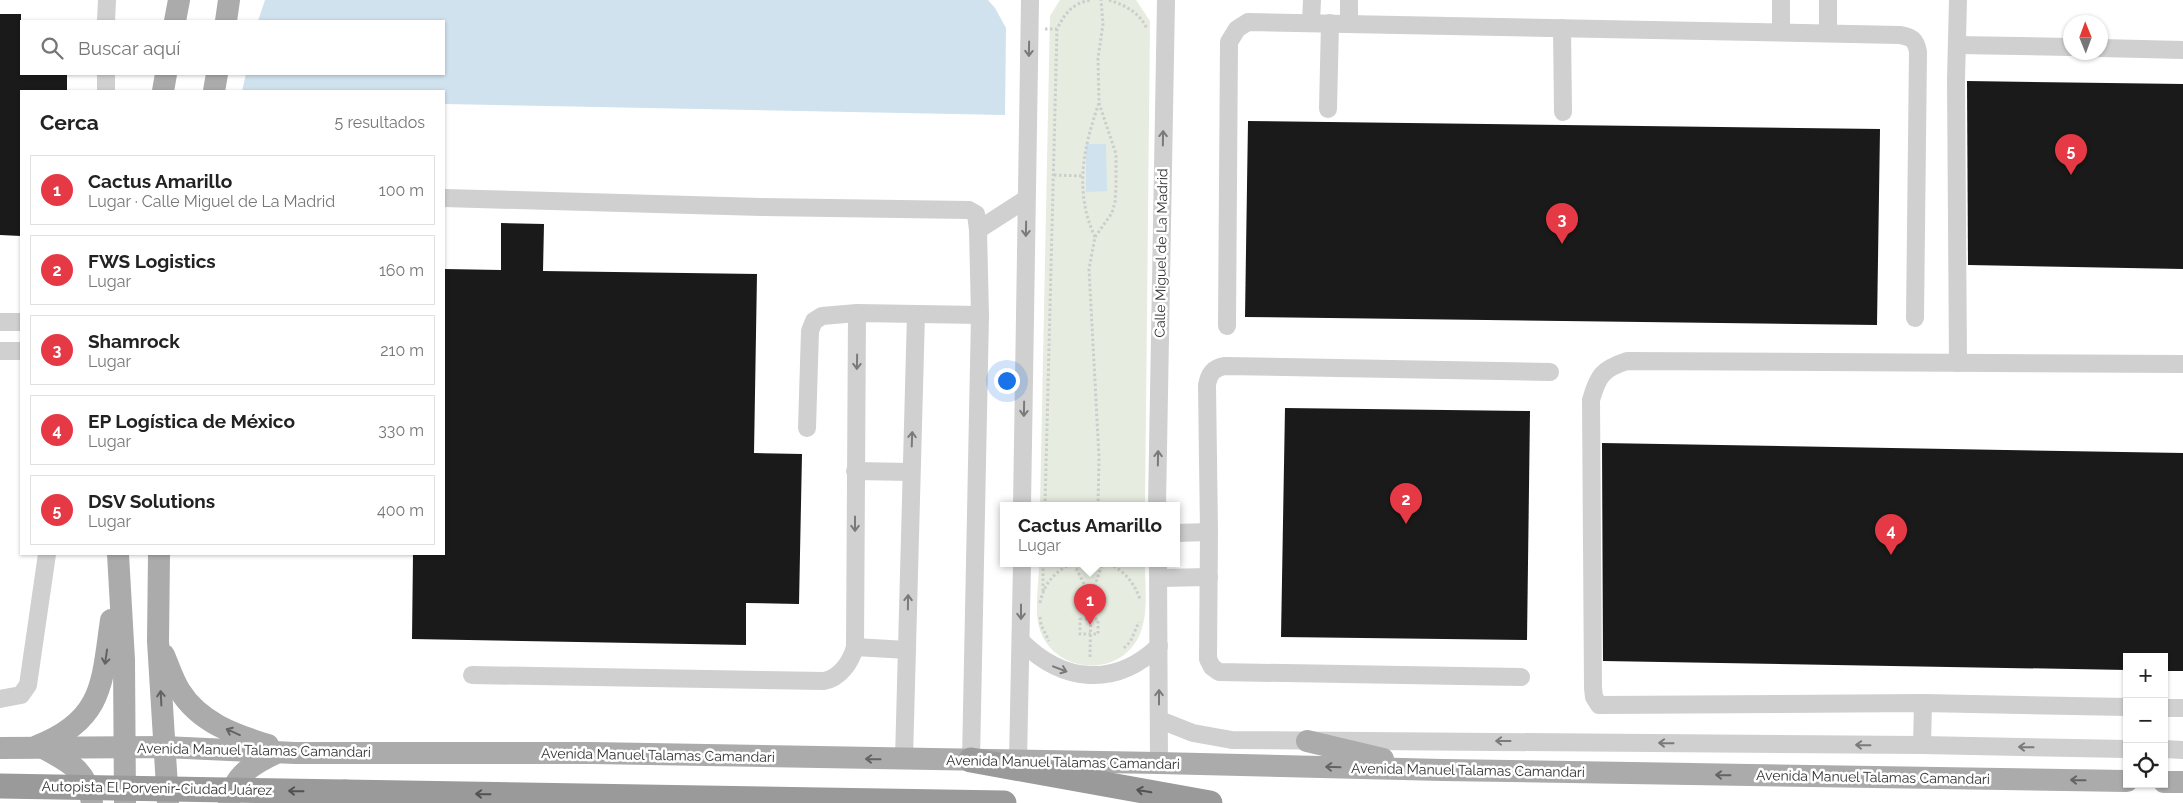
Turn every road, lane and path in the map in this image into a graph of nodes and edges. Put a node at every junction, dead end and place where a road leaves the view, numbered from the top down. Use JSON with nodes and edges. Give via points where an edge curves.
{"nodes":[{"id":1,"x":107,"y":0,"type":"edge"},
{"id":2,"x":179,"y":0,"type":"edge"},
{"id":3,"x":229,"y":0,"type":"edge"},
{"id":4,"x":1030,"y":0,"type":"edge"},
{"id":5,"x":1091,"y":0,"type":"edge"},
{"id":6,"x":1101,"y":0,"type":"edge"},
{"id":7,"x":1166,"y":0,"type":"edge"},
{"id":8,"x":1312,"y":0,"type":"edge"},
{"id":9,"x":1349,"y":0,"type":"edge"},
{"id":10,"x":1781,"y":0,"type":"edge"},
{"id":11,"x":1828,"y":0,"type":"edge"},
{"id":12,"x":1958,"y":0,"type":"edge"},
{"id":13,"x":106,"y":20,"type":"edge"},
{"id":14,"x":175,"y":20,"type":"edge"},
{"id":15,"x":226,"y":20,"type":"edge"},
{"id":16,"x":1311,"y":22,"type":"junction"},
{"id":17,"x":1330,"y":23,"type":"junction"},
{"id":18,"x":1349,"y":24,"type":"junction"},
{"id":19,"x":1562,"y":28,"type":"junction"},
{"id":20,"x":1781,"y":32,"type":"junction"},
{"id":21,"x":1828,"y":33,"type":"junction"},
{"id":22,"x":1957,"y":45,"type":"junction"},
{"id":23,"x":2063,"y":47,"type":"edge"},
{"id":24,"x":2108,"y":48,"type":"edge"},
{"id":25,"x":2183,"y":50,"type":"edge"},
{"id":26,"x":106,"y":75,"type":"edge"},
{"id":27,"x":166,"y":75,"type":"edge"},
{"id":28,"x":217,"y":75,"type":"edge"},
{"id":29,"x":106,"y":90,"type":"edge"},
{"id":30,"x":163,"y":90,"type":"edge"},
{"id":31,"x":214,"y":90,"type":"edge"},
{"id":32,"x":1099,"y":103,"type":"junction"},
{"id":33,"x":1328,"y":109,"type":"dead end"},
{"id":34,"x":1563,"y":112,"type":"dead end"},
{"id":35,"x":1054,"y":175,"type":"junction"},
{"id":36,"x":1083,"y":176,"type":"junction"},
{"id":37,"x":445,"y":198,"type":"edge"},
{"id":38,"x":1026,"y":199,"type":"junction"},
{"id":39,"x":978,"y":230,"type":"junction"},
{"id":40,"x":1095,"y":237,"type":"junction"},
{"id":41,"x":857,"y":313,"type":"junction"},
{"id":42,"x":916,"y":314,"type":"junction"},
{"id":43,"x":980,"y":315,"type":"junction"},
{"id":44,"x":1915,"y":318,"type":"dead end"},
{"id":45,"x":1226,"y":326,"type":"dead end"},
{"id":46,"x":11,"y":351,"type":"edge"},
{"id":47,"x":1958,"y":363,"type":"junction"},
{"id":48,"x":2183,"y":364,"type":"edge"},
{"id":49,"x":20,"y":365,"type":"edge"},
{"id":50,"x":1550,"y":372,"type":"dead end"},
{"id":51,"x":806,"y":428,"type":"dead end"},
{"id":52,"x":855,"y":471,"type":"junction"},
{"id":53,"x":911,"y":472,"type":"junction"},
{"id":54,"x":1022,"y":502,"type":"edge"},
{"id":55,"x":1045,"y":502,"type":"edge"},
{"id":56,"x":1098,"y":502,"type":"edge"},
{"id":57,"x":1157,"y":502,"type":"edge"},
{"id":58,"x":1209,"y":532,"type":"junction"},
{"id":59,"x":1180,"y":533,"type":"edge"},
{"id":60,"x":47,"y":555,"type":"edge"},
{"id":61,"x":159,"y":555,"type":"edge"},
{"id":62,"x":118,"y":564,"type":"edge"},
{"id":63,"x":1022,"y":567,"type":"edge"},
{"id":64,"x":1043,"y":567,"type":"edge"},
{"id":65,"x":1065,"y":567,"type":"edge"},
{"id":66,"x":1074,"y":567,"type":"edge"},
{"id":67,"x":1101,"y":567,"type":"edge"},
{"id":68,"x":1114,"y":567,"type":"edge"},
{"id":69,"x":1159,"y":571,"type":"edge"},
{"id":70,"x":1209,"y":577,"type":"junction"},
{"id":71,"x":1043,"y":592,"type":"junction"},
{"id":72,"x":1091,"y":598,"type":"junction"},
{"id":73,"x":1140,"y":608,"type":"dead end"},
{"id":74,"x":1141,"y":614,"type":"dead end"},
{"id":75,"x":1090,"y":619,"type":"junction"},
{"id":76,"x":1090,"y":634,"type":"junction"},
{"id":77,"x":158,"y":641,"type":"junction"},
{"id":78,"x":1021,"y":641,"type":"junction"},
{"id":79,"x":1054,"y":646,"type":"dead end"},
{"id":80,"x":1159,"y":646,"type":"junction"},
{"id":81,"x":854,"y":647,"type":"junction"},
{"id":82,"x":907,"y":650,"type":"junction"},
{"id":83,"x":1119,"y":652,"type":"dead end"},
{"id":84,"x":1098,"y":659,"type":"dead end"},
{"id":85,"x":1082,"y":660,"type":"dead end"},
{"id":86,"x":1090,"y":660,"type":"junction"},
{"id":87,"x":472,"y":675,"type":"dead end"},
{"id":88,"x":1521,"y":677,"type":"dead end"},
{"id":89,"x":0,"y":698,"type":"edge"},
{"id":90,"x":1923,"y":702,"type":"junction"},
{"id":91,"x":2123,"y":707,"type":"edge"},
{"id":92,"x":2168,"y":708,"type":"edge"},
{"id":93,"x":2183,"y":708,"type":"edge"},
{"id":94,"x":1160,"y":720,"type":"junction"},
{"id":95,"x":1307,"y":741,"type":"junction"},
{"id":96,"x":1922,"y":745,"type":"junction"},
{"id":97,"x":125,"y":747,"type":"junction"},
{"id":98,"x":164,"y":747,"type":"junction"},
{"id":99,"x":0,"y":748,"type":"edge"},
{"id":100,"x":37,"y":748,"type":"junction"},
{"id":101,"x":2123,"y":749,"type":"edge"},
{"id":102,"x":2168,"y":749,"type":"edge"},
{"id":103,"x":2183,"y":750,"type":"edge"},
{"id":104,"x":286,"y":753,"type":"junction"},
{"id":105,"x":904,"y":759,"type":"junction"},
{"id":106,"x":971,"y":760,"type":"junction"},
{"id":107,"x":1018,"y":760,"type":"junction"},
{"id":108,"x":1160,"y":763,"type":"junction"},
{"id":109,"x":1443,"y":770,"type":"junction"},
{"id":110,"x":2123,"y":781,"type":"edge"},
{"id":111,"x":2168,"y":782,"type":"edge"},
{"id":112,"x":2183,"y":782,"type":"edge"},
{"id":113,"x":0,"y":786,"type":"edge"},
{"id":114,"x":92,"y":803,"type":"edge"},
{"id":115,"x":125,"y":803,"type":"edge"},
{"id":116,"x":168,"y":803,"type":"edge"},
{"id":117,"x":229,"y":803,"type":"edge"},
{"id":118,"x":1004,"y":803,"type":"edge"},
{"id":119,"x":1210,"y":803,"type":"edge"}],
"edges":[{"from":1,"to":13,"type":"street"},
{"from":2,"to":14,"type":"main road"},
{"from":3,"to":15,"type":"main road"},
{"from":4,"to":38,"type":"street","one_way":true},
{"from":5,"to":35,"type":"path","via":[[1071,7],[1057,29]]},
{"from":6,"to":32,"type":"path"},
{"from":57,"to":7,"type":"street","name":"Calle Miguel de La Madrid","one_way":true},
{"from":8,"to":16,"type":"street"},
{"from":9,"to":18,"type":"street"},
{"from":10,"to":20,"type":"street"},
{"from":11,"to":21,"type":"street"},
{"from":12,"to":22,"type":"street"},
{"from":16,"to":17,"type":"street"},
{"from":16,"to":45,"type":"street","via":[[1248,22],[1236,29],[1229,42]]},
{"from":17,"to":18,"type":"street"},
{"from":17,"to":33,"type":"street"},
{"from":18,"to":19,"type":"street"},
{"from":19,"to":20,"type":"street"},
{"from":19,"to":34,"type":"street"},
{"from":20,"to":21,"type":"street"},
{"from":21,"to":44,"type":"street","via":[[1900,35],[1913,38],[1917,44]]},
{"from":22,"to":23,"type":"street"},
{"from":22,"to":47,"type":"street"},
{"from":24,"to":25,"type":"street"},
{"from":26,"to":29,"type":"street"},
{"from":27,"to":30,"type":"main road"},
{"from":28,"to":31,"type":"main road"},
{"from":32,"to":36,"type":"path","via":[[1088,134]]},
{"from":32,"to":40,"type":"path","via":[[1116,154],[1116,187],[1112,213]]},
{"from":35,"to":36,"type":"path"},
{"from":35,"to":55,"type":"path"},
{"from":36,"to":40,"type":"path","via":[[1086,219]]},
{"from":37,"to":39,"type":"street","via":[[969,210],[976,214]]},
{"from":38,"to":39,"type":"street"},
{"from":38,"to":54,"type":"street","one_way":true},
{"from":39,"to":43,"type":"street"},
{"from":40,"to":56,"type":"path","via":[[1089,269],[1099,457]]},
{"from":41,"to":42,"type":"street"},
{"from":41,"to":51,"type":"street","via":[[822,316],[814,321],[810,331]]},
{"from":41,"to":52,"type":"street","one_way":true},
{"from":42,"to":43,"type":"street"},
{"from":53,"to":42,"type":"street","one_way":true},
{"from":43,"to":106,"type":"street"},
{"from":46,"to":49,"type":"street"},
{"from":47,"to":48,"type":"street"},
{"from":47,"to":90,"type":"street","via":[[1627,361],[1610,366],[1602,373],[1591,400],[1593,688],[1599,704]]},
{"from":50,"to":58,"type":"street","via":[[1218,367],[1208,378],[1207,385]]},
{"from":52,"to":53,"type":"street"},
{"from":52,"to":81,"type":"street","one_way":true},
{"from":82,"to":53,"type":"street","one_way":true},
{"from":58,"to":59,"type":"street"},
{"from":58,"to":70,"type":"street"},
{"from":60,"to":89,"type":"street","via":[[28,685],[21,695]]},
{"from":61,"to":77,"type":"main road"},
{"from":62,"to":97,"type":"main road"},
{"from":62,"to":100,"type":"main road","one_way":true,"via":[[102,684],[96,699],[84,717]]},
{"from":63,"to":78,"type":"street","one_way":true},
{"from":64,"to":71,"type":"path"},
{"from":65,"to":71,"type":"path","via":[[1050,579]]},
{"from":66,"to":72,"type":"path"},
{"from":67,"to":72,"type":"path"},
{"from":68,"to":73,"type":"path","via":[[1127,575],[1135,586]]},
{"from":69,"to":70,"type":"street"},
{"from":69,"to":80,"type":"street"},
{"from":70,"to":88,"type":"street","via":[[1208,660],[1219,672]]},
{"from":71,"to":79,"type":"path","via":[[1039,608],[1041,625]]},
{"from":72,"to":75,"type":"path"},
{"from":74,"to":83,"type":"path","via":[[1138,629]]},
{"from":75,"to":76,"type":"path"},
{"from":75,"to":76,"type":"path","via":[[1098,619],[1098,634]]},
{"from":75,"to":76,"type":"path","via":[[1080,619],[1080,634]]},
{"from":76,"to":86,"type":"path"},
{"from":98,"to":77,"type":"main road","one_way":true},
{"from":104,"to":77,"type":"main road","one_way":true,"via":[[214,724],[199,714],[179,690]]},
{"from":78,"to":80,"type":"street","one_way":true,"via":[[1051,666],[1090,674],[1109,674],[1128,668],[1146,659]]},
{"from":78,"to":107,"type":"street"},
{"from":94,"to":80,"type":"street","one_way":true},
{"from":81,"to":82,"type":"street"},
{"from":81,"to":87,"type":"street","via":[[844,668],[834,678],[824,681]]},
{"from":82,"to":105,"type":"street"},
{"from":84,"to":86,"type":"path"},
{"from":85,"to":86,"type":"path"},
{"from":90,"to":91,"type":"street"},
{"from":90,"to":96,"type":"street"},
{"from":92,"to":93,"type":"street"},
{"from":94,"to":95,"type":"street","via":[[1193,733],[1232,740]]},
{"from":94,"to":108,"type":"street"},
{"from":96,"to":95,"type":"street","one_way":true},
{"from":95,"to":109,"type":"main road"},
{"from":101,"to":96,"type":"street","one_way":true},
{"from":97,"to":98,"type":"main road","name":"Avenida Manuel Talamas Camandari"},
{"from":97,"to":100,"type":"main road","name":"Avenida Manuel Talamas Camandari"},
{"from":97,"to":115,"type":"main road"},
{"from":98,"to":104,"type":"main road","name":"Avenida Manuel Talamas Camandari"},
{"from":98,"to":116,"type":"main road"},
{"from":99,"to":100,"type":"main road","name":"Avenida Manuel Talamas Camandari"},
{"from":100,"to":114,"type":"main road","via":[[75,767],[84,776]]},
{"from":102,"to":103,"type":"street"},
{"from":105,"to":104,"type":"main road","name":"Avenida Manuel Talamas Camandari","one_way":true,"via":[[592,753]]},
{"from":104,"to":117,"type":"main road","via":[[257,762],[239,777],[232,788]]},
{"from":105,"to":106,"type":"main road","name":"Avenida Manuel Talamas Camandari"},
{"from":106,"to":107,"type":"main road","name":"Avenida Manuel Talamas Camandari"},
{"from":119,"to":106,"type":"highway","one_way":true},
{"from":107,"to":108,"type":"main road","name":"Avenida Manuel Talamas Camandari"},
{"from":109,"to":108,"type":"main road","name":"Avenida Manuel Talamas Camandari","one_way":true},
{"from":110,"to":109,"type":"main road","name":"Avenida Manuel Talamas Camandari","one_way":true},
{"from":111,"to":112,"type":"main road"},
{"from":118,"to":113,"type":"highway","name":"Autopista El Porvenir-Ciudad Juárez","one_way":true,"bridge":true}]}
